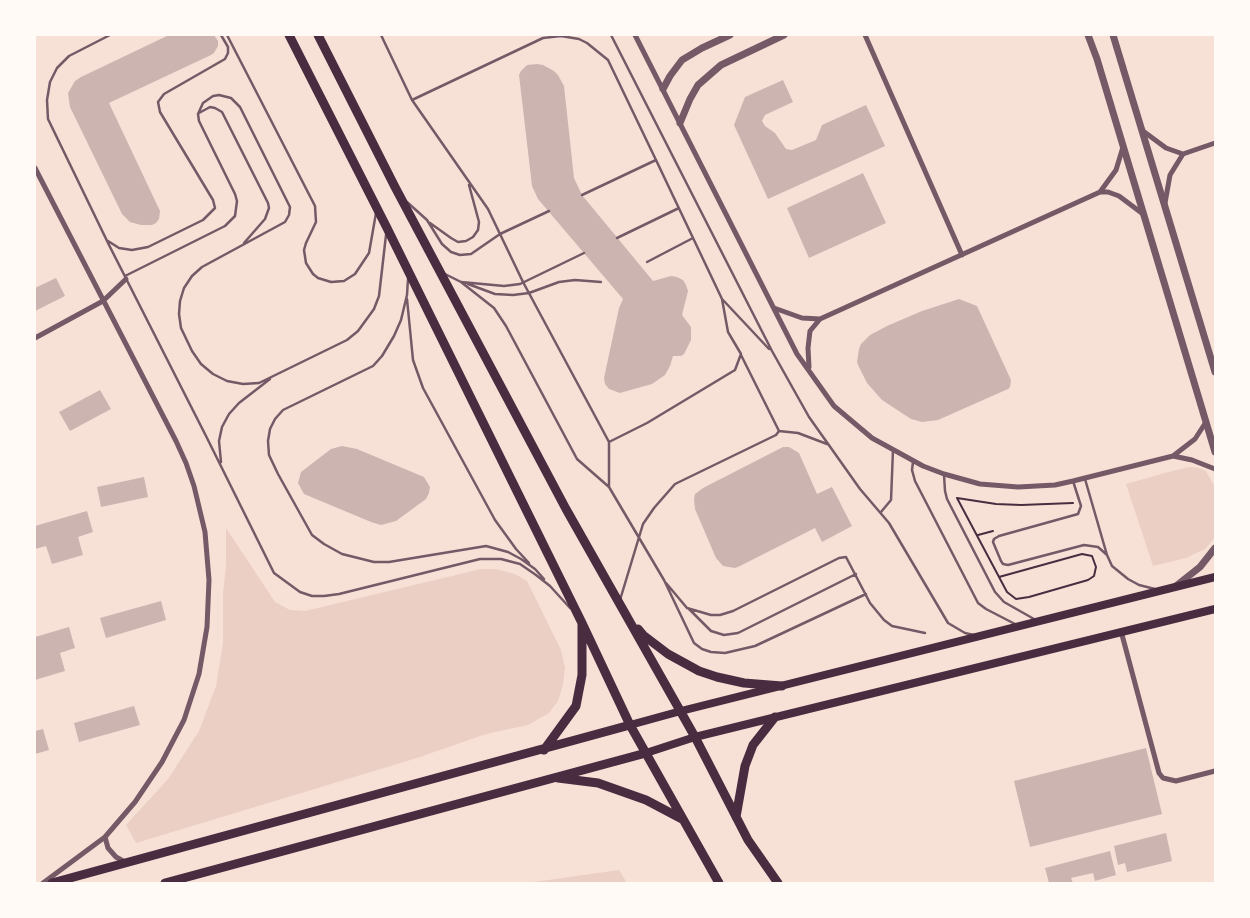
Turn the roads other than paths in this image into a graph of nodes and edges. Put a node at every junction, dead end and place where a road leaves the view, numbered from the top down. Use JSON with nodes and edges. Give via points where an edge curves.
{"nodes":[{"id":1,"x":110,"y":35,"type":"edge"},
{"id":2,"x":221,"y":35,"type":"edge"},
{"id":3,"x":227,"y":35,"type":"edge"},
{"id":4,"x":289,"y":35,"type":"edge"},
{"id":5,"x":318,"y":35,"type":"edge"},
{"id":6,"x":381,"y":35,"type":"edge"},
{"id":7,"x":611,"y":35,"type":"edge"},
{"id":8,"x":635,"y":35,"type":"edge"},
{"id":9,"x":730,"y":35,"type":"edge"},
{"id":10,"x":784,"y":35,"type":"edge"},
{"id":11,"x":865,"y":35,"type":"edge"},
{"id":12,"x":1088,"y":35,"type":"edge"},
{"id":13,"x":1113,"y":35,"type":"edge"},
{"id":14,"x":663,"y":89,"type":"junction"},
{"id":15,"x":412,"y":100,"type":"junction"},
{"id":16,"x":198,"y":114,"type":"junction"},
{"id":17,"x":680,"y":123,"type":"junction"},
{"id":18,"x":1142,"y":130,"type":"junction"},
{"id":19,"x":1215,"y":143,"type":"edge"},
{"id":20,"x":1124,"y":147,"type":"junction"},
{"id":21,"x":1183,"y":154,"type":"junction"},
{"id":22,"x":656,"y":160,"type":"junction"},
{"id":23,"x":35,"y":168,"type":"edge"},
{"id":24,"x":468,"y":181,"type":"junction"},
{"id":25,"x":1100,"y":192,"type":"junction"},
{"id":26,"x":582,"y":195,"type":"dead end"},
{"id":27,"x":401,"y":196,"type":"junction"},
{"id":28,"x":1165,"y":206,"type":"junction"},
{"id":29,"x":679,"y":208,"type":"junction"},
{"id":30,"x":377,"y":209,"type":"junction"},
{"id":31,"x":549,"y":211,"type":"dead end"},
{"id":32,"x":1144,"y":214,"type":"junction"},
{"id":33,"x":427,"y":220,"type":"junction"},
{"id":34,"x":387,"y":228,"type":"junction"},
{"id":35,"x":500,"y":234,"type":"junction"},
{"id":36,"x":616,"y":238,"type":"dead end"},
{"id":37,"x":693,"y":238,"type":"junction"},
{"id":38,"x":107,"y":241,"type":"junction"},
{"id":39,"x":243,"y":245,"type":"junction"},
{"id":40,"x":584,"y":253,"type":"dead end"},
{"id":41,"x":962,"y":255,"type":"junction"},
{"id":42,"x":647,"y":262,"type":"dead end"},
{"id":43,"x":439,"y":268,"type":"junction"},
{"id":44,"x":408,"y":273,"type":"junction"},
{"id":45,"x":125,"y":278,"type":"junction"},
{"id":46,"x":462,"y":282,"type":"junction"},
{"id":47,"x":523,"y":282,"type":"junction"},
{"id":48,"x":601,"y":282,"type":"dead end"},
{"id":49,"x":529,"y":293,"type":"junction"},
{"id":50,"x":407,"y":294,"type":"junction"},
{"id":51,"x":722,"y":299,"type":"junction"},
{"id":52,"x":103,"y":300,"type":"junction"},
{"id":53,"x":774,"y":308,"type":"junction"},
{"id":54,"x":820,"y":320,"type":"junction"},
{"id":55,"x":35,"y":338,"type":"edge"},
{"id":56,"x":772,"y":351,"type":"junction"},
{"id":57,"x":741,"y":354,"type":"junction"},
{"id":58,"x":809,"y":370,"type":"junction"},
{"id":59,"x":1215,"y":372,"type":"edge"},
{"id":60,"x":274,"y":377,"type":"junction"},
{"id":61,"x":1206,"y":422,"type":"junction"},
{"id":62,"x":779,"y":431,"type":"junction"},
{"id":63,"x":609,"y":442,"type":"junction"},
{"id":64,"x":828,"y":445,"type":"junction"},
{"id":65,"x":893,"y":448,"type":"junction"},
{"id":66,"x":1215,"y":452,"type":"edge"},
{"id":67,"x":1173,"y":456,"type":"junction"},
{"id":68,"x":914,"y":461,"type":"junction"},
{"id":69,"x":1215,"y":469,"type":"edge"},
{"id":70,"x":223,"y":470,"type":"junction"},
{"id":71,"x":944,"y":474,"type":"junction"},
{"id":72,"x":1085,"y":479,"type":"junction"},
{"id":73,"x":1073,"y":481,"type":"junction"},
{"id":74,"x":610,"y":487,"type":"junction"},
{"id":75,"x":881,"y":512,"type":"junction"},
{"id":76,"x":640,"y":538,"type":"junction"},
{"id":77,"x":1215,"y":548,"type":"edge"},
{"id":78,"x":1108,"y":555,"type":"junction"},
{"id":79,"x":535,"y":569,"type":"junction"},
{"id":80,"x":856,"y":574,"type":"junction"},
{"id":81,"x":1215,"y":577,"type":"edge"},
{"id":82,"x":664,"y":580,"type":"junction"},
{"id":83,"x":550,"y":586,"type":"junction"},
{"id":84,"x":1176,"y":586,"type":"junction"},
{"id":85,"x":1161,"y":590,"type":"junction"},
{"id":86,"x":866,"y":594,"type":"junction"},
{"id":87,"x":618,"y":603,"type":"junction"},
{"id":88,"x":687,"y":608,"type":"junction"},
{"id":89,"x":1215,"y":609,"type":"edge"},
{"id":90,"x":1038,"y":621,"type":"junction"},
{"id":91,"x":582,"y":623,"type":"junction"},
{"id":92,"x":1019,"y":626,"type":"junction"},
{"id":93,"x":1122,"y":631,"type":"junction"},
{"id":94,"x":925,"y":633,"type":"dead end"},
{"id":95,"x":980,"y":636,"type":"junction"},
{"id":96,"x":782,"y":686,"type":"junction"},
{"id":97,"x":680,"y":711,"type":"junction"},
{"id":98,"x":775,"y":717,"type":"junction"},
{"id":99,"x":630,"y":725,"type":"junction"},
{"id":100,"x":695,"y":737,"type":"junction"},
{"id":101,"x":544,"y":750,"type":"junction"},
{"id":102,"x":646,"y":752,"type":"junction"},
{"id":103,"x":1215,"y":770,"type":"edge"},
{"id":104,"x":553,"y":777,"type":"junction"},
{"id":105,"x":736,"y":817,"type":"junction"},
{"id":106,"x":682,"y":819,"type":"junction"},
{"id":107,"x":105,"y":837,"type":"junction"},
{"id":108,"x":126,"y":863,"type":"junction"},
{"id":109,"x":43,"y":883,"type":"edge"},
{"id":110,"x":52,"y":883,"type":"edge"},
{"id":111,"x":165,"y":883,"type":"edge"},
{"id":112,"x":719,"y":883,"type":"edge"},
{"id":113,"x":778,"y":883,"type":"edge"}],
"edges":[{"from":1,"to":38,"type":"lane","via":[[69,56],[57,68],[50,82],[47,100],[48,119]]},
{"from":2,"to":38,"type":"lane","via":[[228,47],[225,59],[164,94],[158,102],[160,112],[215,208],[203,220],[148,247],[132,250],[119,248]]},
{"from":3,"to":30,"type":"lane","via":[[314,206],[316,222],[304,250],[306,263],[313,274],[324,281],[338,282],[355,274],[368,253]]},
{"from":4,"to":30,"type":"main road"},
{"from":5,"to":27,"type":"main road"},
{"from":6,"to":15,"type":"lane"},
{"from":7,"to":56,"type":"lane"},
{"from":8,"to":14,"type":"street"},
{"from":9,"to":14,"type":"street","via":[[682,60]]},
{"from":10,"to":17,"type":"street","via":[[721,65],[698,85]]},
{"from":11,"to":41,"type":"street"},
{"from":12,"to":20,"type":"street"},
{"from":13,"to":18,"type":"street"},
{"from":14,"to":17,"type":"street"},
{"from":15,"to":22,"type":"lane","via":[[543,38],[570,37],[587,43],[608,60]]},
{"from":15,"to":24,"type":"lane"},
{"from":16,"to":39,"type":"lane","via":[[210,107],[222,112],[268,203],[268,214]]},
{"from":16,"to":39,"type":"lane","via":[[203,103],[213,96],[226,95],[236,101],[290,207],[285,222]]},
{"from":16,"to":45,"type":"lane","via":[[238,201],[235,216],[225,226]]},
{"from":17,"to":53,"type":"street"},
{"from":18,"to":21,"type":"street","via":[[1166,148]]},
{"from":18,"to":28,"type":"street"},
{"from":19,"to":21,"type":"street"},
{"from":20,"to":25,"type":"street","via":[[1116,170]]},
{"from":20,"to":32,"type":"street"},
{"from":21,"to":28,"type":"street","via":[[1170,175]]},
{"from":22,"to":26,"type":"lane"},
{"from":22,"to":29,"type":"lane"},
{"from":23,"to":52,"type":"street"},
{"from":24,"to":33,"type":"lane","via":[[478,222],[478,230],[473,237],[458,242]]},
{"from":24,"to":35,"type":"lane","via":[[488,209]]},
{"from":25,"to":32,"type":"street","via":[[1119,196]]},
{"from":25,"to":41,"type":"street"},
{"from":27,"to":33,"type":"lane"},
{"from":27,"to":43,"type":"main road"},
{"from":28,"to":59,"type":"street"},
{"from":29,"to":36,"type":"lane"},
{"from":29,"to":37,"type":"lane"},
{"from":30,"to":34,"type":"main road"},
{"from":31,"to":35,"type":"lane"},
{"from":32,"to":61,"type":"street"},
{"from":33,"to":35,"type":"lane","via":[[442,244],[460,255],[471,254]]},
{"from":34,"to":44,"type":"main road"},
{"from":34,"to":60,"type":"lane","via":[[379,296],[367,320],[347,340]]},
{"from":35,"to":47,"type":"lane"},
{"from":37,"to":42,"type":"lane"},
{"from":37,"to":51,"type":"lane"},
{"from":38,"to":45,"type":"lane"},
{"from":39,"to":60,"type":"lane","via":[[202,266],[192,276],[180,301],[181,328],[201,364],[213,374],[243,384],[259,383]]},
{"from":40,"to":47,"type":"lane"},
{"from":41,"to":54,"type":"street"},
{"from":43,"to":46,"type":"lane"},
{"from":43,"to":87,"type":"main road"},
{"from":44,"to":50,"type":"lane"},
{"from":44,"to":91,"type":"main road"},
{"from":45,"to":52,"type":"street"},
{"from":45,"to":70,"type":"lane"},
{"from":46,"to":47,"type":"lane","via":[[504,286]]},
{"from":46,"to":49,"type":"lane","via":[[495,294]]},
{"from":46,"to":74,"type":"lane","via":[[494,308],[577,459]]},
{"from":47,"to":49,"type":"lane"},
{"from":48,"to":49,"type":"lane","via":[[559,282]]},
{"from":49,"to":63,"type":"lane"},
{"from":50,"to":79,"type":"lane","via":[[413,360],[423,388],[495,520],[516,550]]},
{"from":50,"to":79,"type":"lane","via":[[394,336],[382,356],[373,366],[283,410],[270,429],[269,455],[312,535],[342,554],[374,562],[389,562],[486,546],[508,552]]},
{"from":51,"to":56,"type":"lane"},
{"from":51,"to":57,"type":"lane","via":[[728,332]]},
{"from":52,"to":55,"type":"street"},
{"from":52,"to":107,"type":"street","via":[[186,464],[202,517],[209,580],[204,651],[184,720],[150,782]]},
{"from":53,"to":54,"type":"street","via":[[802,318]]},
{"from":53,"to":58,"type":"street","via":[[797,354]]},
{"from":54,"to":58,"type":"street","via":[[810,331]]},
{"from":56,"to":64,"type":"lane"},
{"from":57,"to":62,"type":"lane"},
{"from":57,"to":63,"type":"lane","via":[[735,370]]},
{"from":58,"to":65,"type":"street","via":[[834,406],[872,438]]},
{"from":60,"to":70,"type":"lane","via":[[239,403],[226,420],[218,442]]},
{"from":61,"to":66,"type":"street"},
{"from":61,"to":67,"type":"street","via":[[1195,439]]},
{"from":62,"to":64,"type":"lane","via":[[798,433]]},
{"from":62,"to":76,"type":"lane","via":[[675,484],[654,508]]},
{"from":63,"to":74,"type":"lane"},
{"from":64,"to":75,"type":"lane"},
{"from":65,"to":68,"type":"street"},
{"from":65,"to":75,"type":"lane","via":[[891,500]]},
{"from":67,"to":69,"type":"street"},
{"from":67,"to":72,"type":"street"},
{"from":68,"to":71,"type":"street"},
{"from":68,"to":92,"type":"lane","via":[[915,481],[978,602],[986,610]]},
{"from":70,"to":83,"type":"lane","via":[[274,573],[300,592],[312,596],[339,594],[480,558],[520,564]]},
{"from":71,"to":73,"type":"street","via":[[980,484],[1008,487],[1036,487]]},
{"from":71,"to":90,"type":"lane","via":[[947,499],[995,592],[1004,602]]},
{"from":72,"to":73,"type":"street"},
{"from":72,"to":78,"type":"lane"},
{"from":73,"to":78,"type":"lane","via":[[1081,506],[1078,514],[994,539],[1001,561],[1008,565],[1084,545],[1098,547]]},
{"from":74,"to":76,"type":"lane"},
{"from":75,"to":95,"type":"lane","via":[[948,623],[965,633]]},
{"from":76,"to":82,"type":"lane"},
{"from":76,"to":87,"type":"lane"},
{"from":77,"to":84,"type":"street","via":[[1200,567]]},
{"from":78,"to":85,"type":"lane","via":[[1112,566],[1128,579]]},
{"from":79,"to":83,"type":"lane"},
{"from":80,"to":86,"type":"lane"},
{"from":80,"to":88,"type":"lane","via":[[848,559],[843,557],[734,611],[720,615]]},
{"from":80,"to":88,"type":"lane","via":[[738,633],[724,635],[711,631]]},
{"from":81,"to":84,"type":"main road"},
{"from":82,"to":86,"type":"lane","via":[[694,643],[702,649],[725,653],[769,641]]},
{"from":82,"to":88,"type":"lane"},
{"from":83,"to":91,"type":"lane"},
{"from":84,"to":85,"type":"main road"},
{"from":85,"to":90,"type":"main road"},
{"from":86,"to":94,"type":"lane","via":[[870,603],[892,626]]},
{"from":87,"to":96,"type":"main road","via":[[643,635],[699,671],[744,683]]},
{"from":87,"to":97,"type":"main road"},
{"from":89,"to":93,"type":"main road"},
{"from":90,"to":92,"type":"main road"},
{"from":91,"to":99,"type":"main road"},
{"from":91,"to":101,"type":"main road","via":[[582,675],[576,706]]},
{"from":92,"to":95,"type":"main road"},
{"from":93,"to":98,"type":"main road"},
{"from":93,"to":103,"type":"street","via":[[1159,773],[1163,778],[1176,781]]},
{"from":95,"to":96,"type":"main road"},
{"from":96,"to":97,"type":"main road"},
{"from":97,"to":99,"type":"main road"},
{"from":97,"to":100,"type":"main road"},
{"from":98,"to":100,"type":"main road"},
{"from":98,"to":105,"type":"main road","via":[[753,745],[744,766]]},
{"from":99,"to":101,"type":"main road"},
{"from":99,"to":102,"type":"main road"},
{"from":100,"to":102,"type":"main road"},
{"from":100,"to":105,"type":"main road"},
{"from":101,"to":108,"type":"main road"},
{"from":102,"to":104,"type":"main road"},
{"from":102,"to":106,"type":"main road"},
{"from":104,"to":106,"type":"main road","via":[[598,783],[646,800]]},
{"from":104,"to":111,"type":"main road"},
{"from":105,"to":113,"type":"main road"},
{"from":106,"to":112,"type":"main road"},
{"from":107,"to":108,"type":"street","via":[[108,848]]},
{"from":107,"to":109,"type":"street"},
{"from":108,"to":110,"type":"main road"}]}
